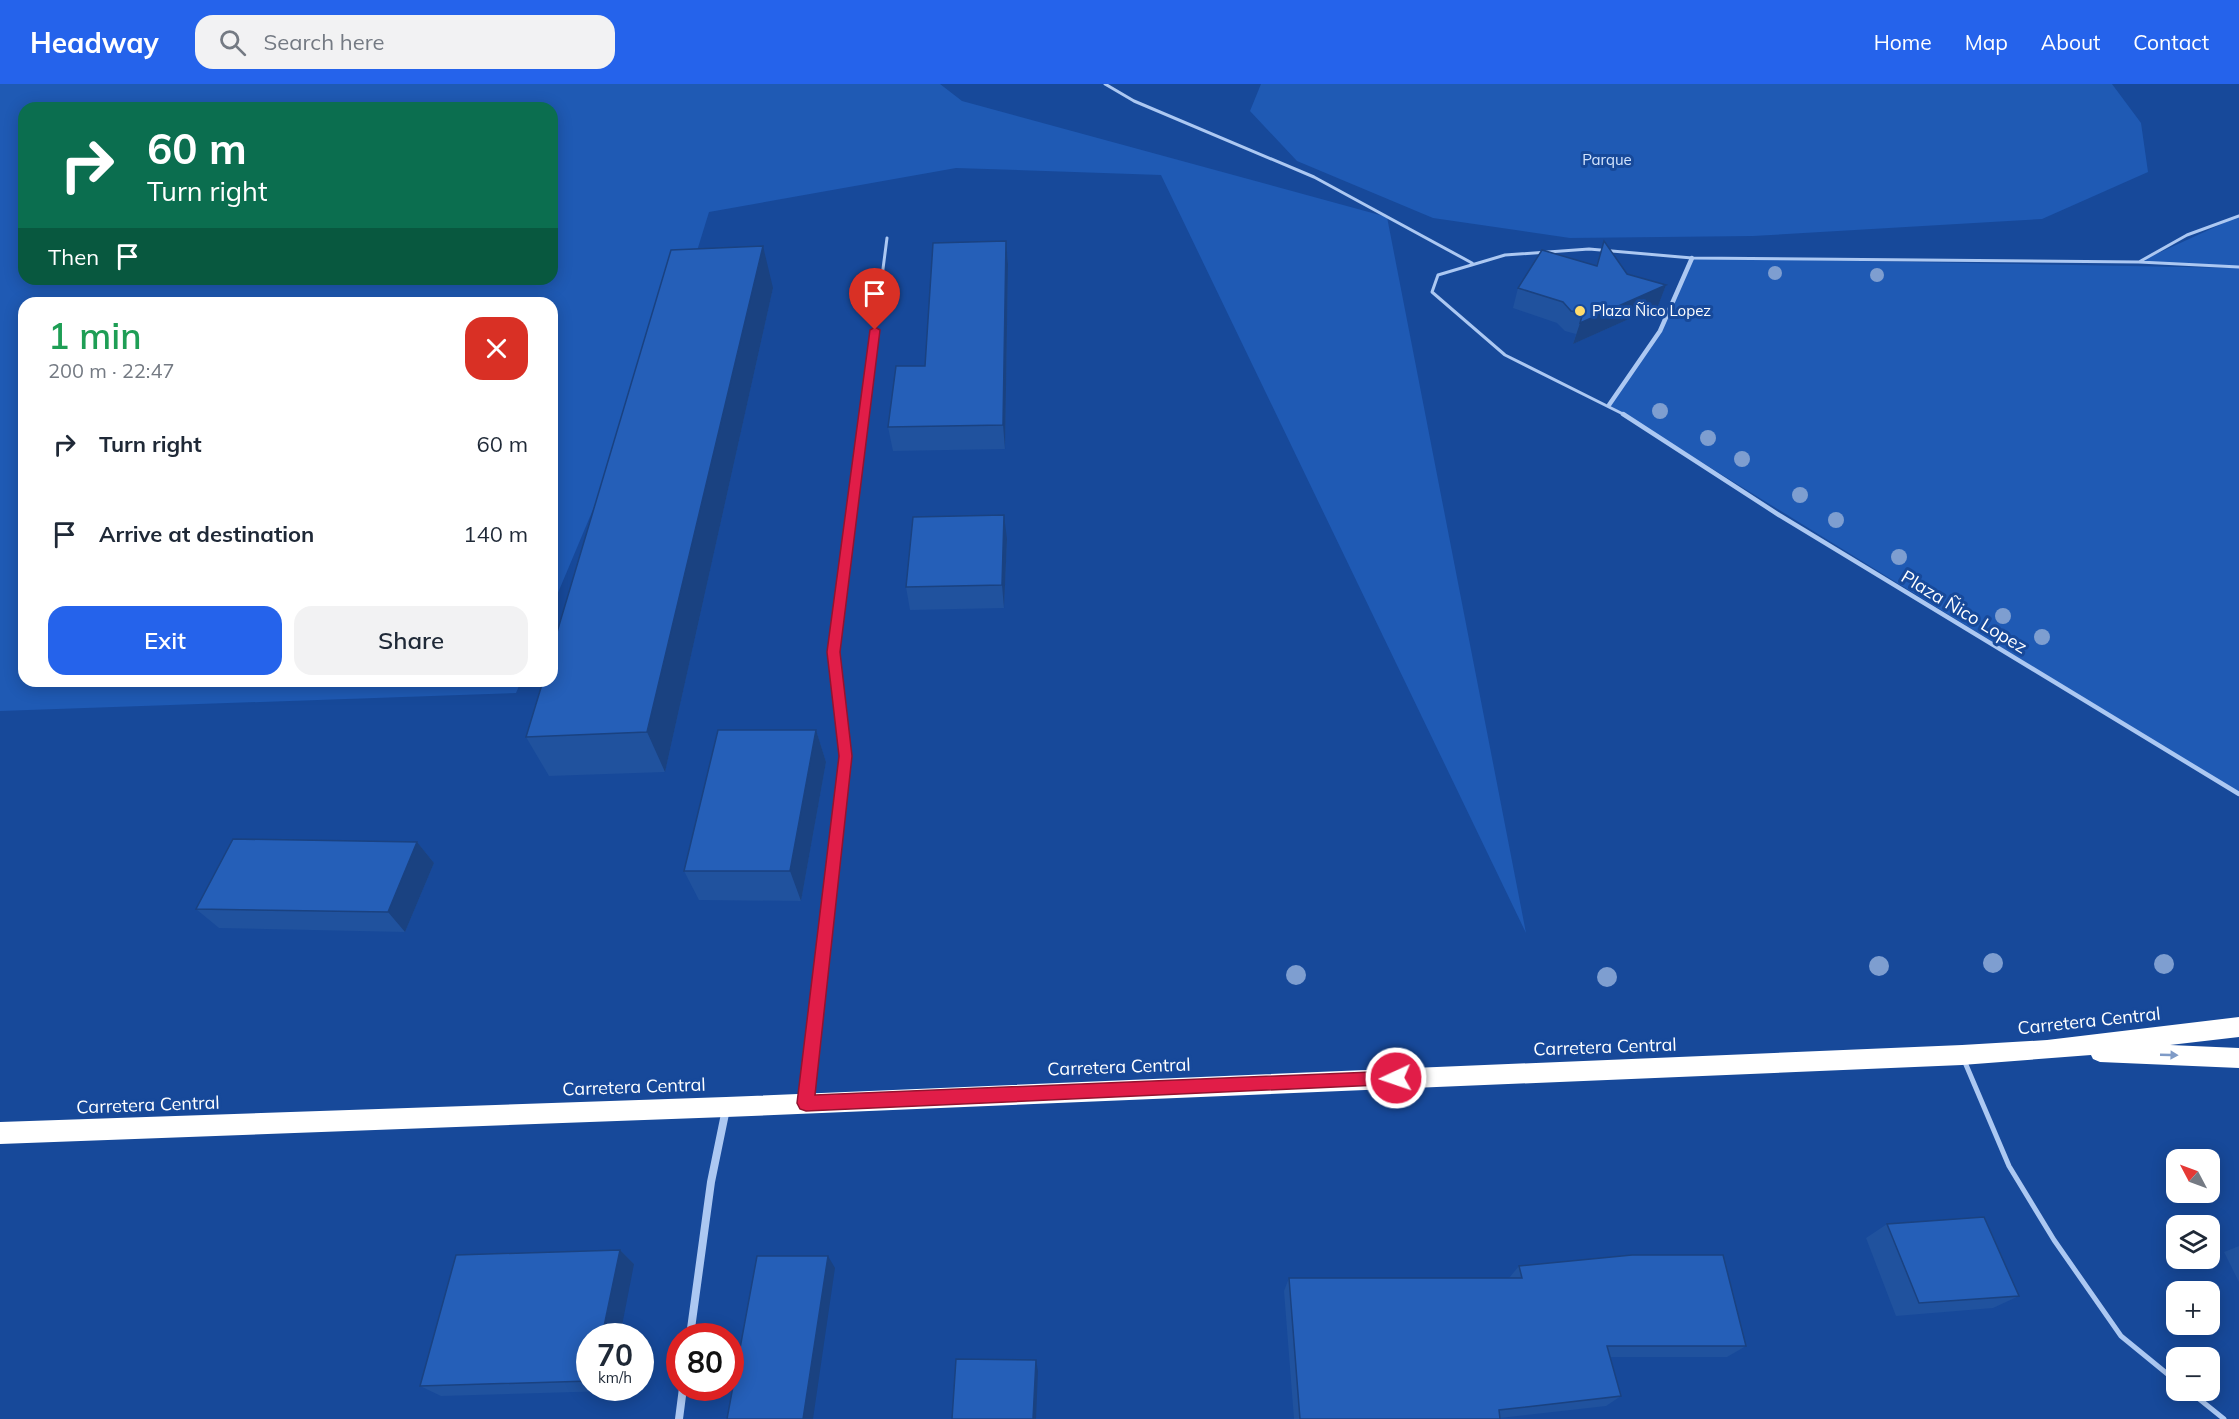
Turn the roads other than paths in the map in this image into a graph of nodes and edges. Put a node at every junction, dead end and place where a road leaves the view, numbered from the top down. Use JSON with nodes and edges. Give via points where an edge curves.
{"nodes":[{"id":1,"x":1105,"y":84,"type":"edge"},
{"id":2,"x":2239,"y":216,"type":"edge"},
{"id":3,"x":887,"y":238,"type":"dead end"},
{"id":4,"x":1692,"y":258,"type":"junction"},
{"id":5,"x":1472,"y":262,"type":"junction"},
{"id":6,"x":2139,"y":262,"type":"junction"},
{"id":7,"x":2239,"y":267,"type":"edge"},
{"id":8,"x":1609,"y":405,"type":"junction"},
{"id":9,"x":2239,"y":794,"type":"edge"},
{"id":10,"x":2239,"y":1026,"type":"edge"},
{"id":11,"x":2048,"y":1050,"type":"junction"},
{"id":12,"x":1962,"y":1055,"type":"junction"},
{"id":13,"x":2239,"y":1058,"type":"edge"},
{"id":14,"x":806,"y":1103,"type":"junction"},
{"id":15,"x":726,"y":1107,"type":"junction"},
{"id":16,"x":0,"y":1133,"type":"edge"},
{"id":17,"x":692,"y":1323,"type":"edge"},
{"id":18,"x":2166,"y":1373,"type":"edge"},
{"id":19,"x":681,"y":1401,"type":"edge"},
{"id":20,"x":2201,"y":1401,"type":"edge"},
{"id":21,"x":679,"y":1419,"type":"edge"},
{"id":22,"x":2223,"y":1419,"type":"edge"}],
"edges":[{"from":1,"to":5,"type":"lane","via":[[1134,101],[1314,177]]},
{"from":2,"to":6,"type":"lane","via":[[2187,235]]},
{"from":3,"to":14,"type":"lane","via":[[834,652],[846,756]]},
{"from":4,"to":5,"type":"lane","name":"Plaza Ñico Lopez","via":[[1589,249],[1505,255]]},
{"from":4,"to":6,"type":"lane","name":"Plaza Ñico Lopez"},
{"from":4,"to":8,"type":"street","via":[[1659,331]]},
{"from":5,"to":8,"type":"lane","name":"Plaza Ñico Lopez","via":[[1438,275],[1432,291],[1505,356]]},
{"from":6,"to":7,"type":"lane","name":"Plaza Ñico Lopez"},
{"from":8,"to":9,"type":"lane","name":"Plaza Ñico Lopez","via":[[1779,515]]},
{"from":10,"to":11,"type":"highway","name":"Carretera Central"},
{"from":11,"to":12,"type":"highway","name":"Carretera Central"},
{"from":11,"to":13,"type":"highway","one_way":true},
{"from":12,"to":14,"type":"highway","name":"Carretera Central"},
{"from":12,"to":18,"type":"lane","via":[[2009,1166],[2054,1240],[2121,1336]]},
{"from":14,"to":15,"type":"highway","name":"Carretera Central"},
{"from":15,"to":16,"type":"highway","name":"Carretera Central"},
{"from":15,"to":17,"type":"street","via":[[711,1182]]},
{"from":19,"to":21,"type":"street"},
{"from":20,"to":22,"type":"lane"}]}
